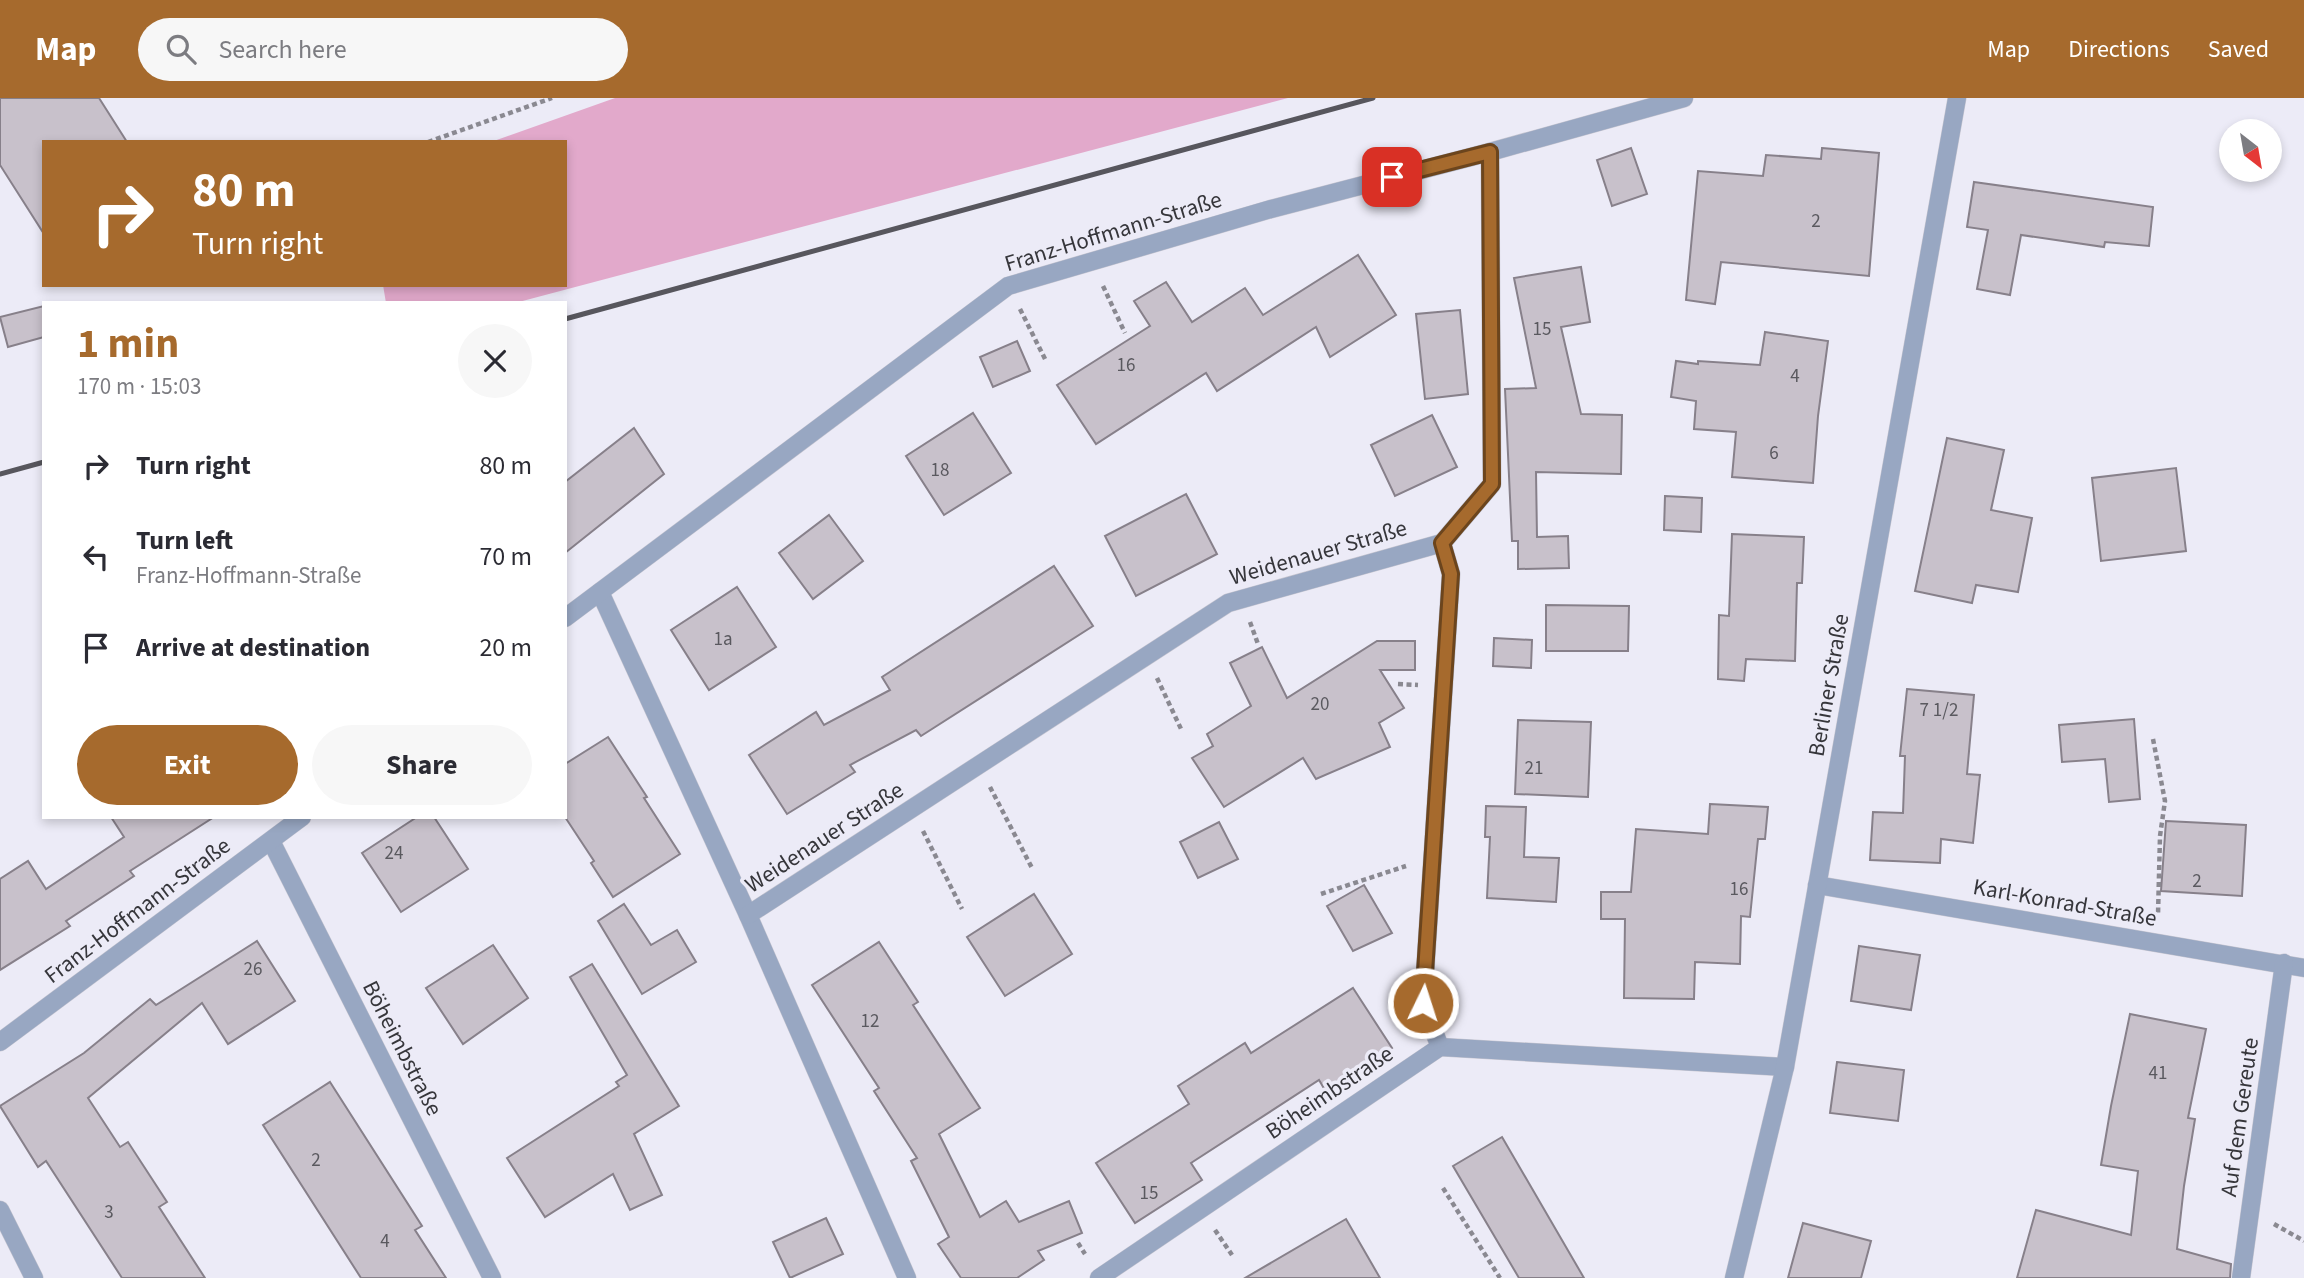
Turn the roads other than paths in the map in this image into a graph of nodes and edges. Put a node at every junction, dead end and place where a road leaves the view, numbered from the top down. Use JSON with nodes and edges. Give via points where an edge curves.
{"nodes":[{"id":1,"x":1684,"y":98,"type":"edge"},
{"id":2,"x":1957,"y":98,"type":"edge"},
{"id":3,"x":1490,"y":152,"type":"junction"},
{"id":4,"x":1442,"y":543,"type":"junction"},
{"id":5,"x":600,"y":592,"type":"junction"},
{"id":6,"x":567,"y":617,"type":"edge"},
{"id":7,"x":299,"y":819,"type":"edge"},
{"id":8,"x":271,"y":841,"type":"junction"},
{"id":9,"x":1817,"y":885,"type":"junction"},
{"id":10,"x":748,"y":915,"type":"junction"},
{"id":11,"x":2284,"y":963,"type":"junction"},
{"id":12,"x":2304,"y":968,"type":"edge"},
{"id":13,"x":3,"y":1034,"type":"edge"},
{"id":14,"x":1440,"y":1047,"type":"junction"},
{"id":15,"x":1785,"y":1067,"type":"junction"},
{"id":16,"x":0,"y":1210,"type":"edge"},
{"id":17,"x":34,"y":1278,"type":"edge"},
{"id":18,"x":492,"y":1278,"type":"edge"},
{"id":19,"x":907,"y":1278,"type":"edge"},
{"id":20,"x":1099,"y":1278,"type":"edge"},
{"id":21,"x":1734,"y":1278,"type":"edge"},
{"id":22,"x":2242,"y":1278,"type":"edge"}],
"edges":[{"from":1,"to":3,"type":"street","name":"Franz-Hoffmann-Straße"},
{"from":2,"to":9,"type":"street","name":"Berliner Straße"},
{"from":3,"to":4,"type":"street","via":[[1492,484]]},
{"from":3,"to":5,"type":"street","name":"Franz-Hoffmann-Straße","via":[[1271,209],[1008,286]]},
{"from":4,"to":10,"type":"street","name":"Weidenauer Straße","via":[[1228,603]]},
{"from":4,"to":14,"type":"street","name":"Weidenauer Straße","via":[[1451,574],[1423,1003]]},
{"from":5,"to":6,"type":"street","name":"Franz-Hoffmann-Straße"},
{"from":5,"to":10,"type":"street","name":"Weidenauer Straße"},
{"from":7,"to":8,"type":"street","name":"Franz-Hoffmann-Straße"},
{"from":8,"to":13,"type":"street","name":"Franz-Hoffmann-Straße"},
{"from":8,"to":18,"type":"street","name":"Böheimbstraße"},
{"from":9,"to":11,"type":"street","name":"Karl-Konrad-Straße"},
{"from":9,"to":15,"type":"street","name":"Berliner Straße"},
{"from":10,"to":19,"type":"street","name":"Weidenauer Straße"},
{"from":11,"to":12,"type":"street","name":"Karl-Konrad-Straße"},
{"from":11,"to":22,"type":"street","name":"Auf dem Gereute"},
{"from":14,"to":15,"type":"street"},
{"from":14,"to":20,"type":"street","name":"Böheimbstraße"},
{"from":15,"to":21,"type":"street","name":"Berliner Straße"},
{"from":16,"to":17,"type":"street"}]}
